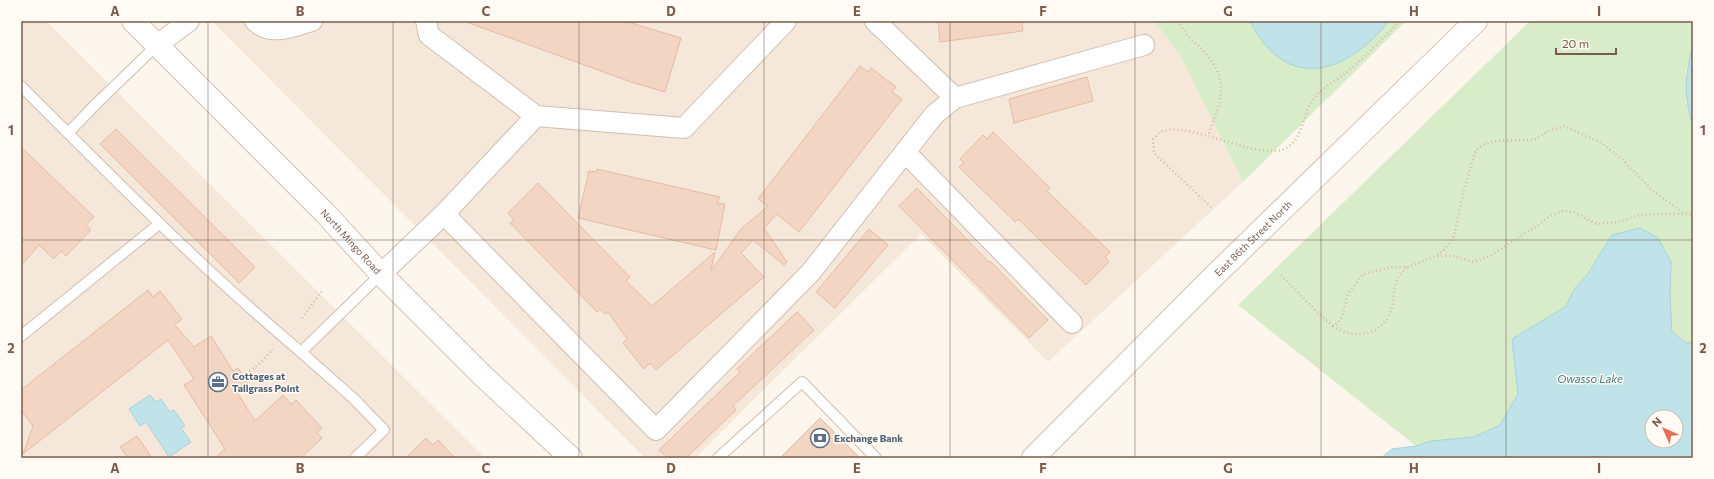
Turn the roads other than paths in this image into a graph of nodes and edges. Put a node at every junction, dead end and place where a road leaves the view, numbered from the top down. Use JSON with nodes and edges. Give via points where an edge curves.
{"nodes":[{"id":1,"x":133,"y":21,"type":"edge"},
{"id":2,"x":171,"y":21,"type":"edge"},
{"id":3,"x":190,"y":21,"type":"edge"},
{"id":4,"x":255,"y":21,"type":"edge"},
{"id":5,"x":312,"y":21,"type":"edge"},
{"id":6,"x":426,"y":21,"type":"edge"},
{"id":7,"x":786,"y":21,"type":"edge"},
{"id":8,"x":875,"y":21,"type":"edge"},
{"id":9,"x":1476,"y":21,"type":"edge"},
{"id":10,"x":157,"y":45,"type":"junction"},
{"id":11,"x":1144,"y":45,"type":"dead end"},
{"id":12,"x":21,"y":86,"type":"edge"},
{"id":13,"x":955,"y":98,"type":"junction"},
{"id":14,"x":536,"y":116,"type":"junction"},
{"id":15,"x":68,"y":134,"type":"junction"},
{"id":16,"x":905,"y":152,"type":"junction"},
{"id":17,"x":444,"y":214,"type":"junction"},
{"id":18,"x":159,"y":224,"type":"junction"},
{"id":19,"x":381,"y":274,"type":"junction"},
{"id":20,"x":1072,"y":323,"type":"dead end"},
{"id":21,"x":21,"y":336,"type":"edge"},
{"id":22,"x":301,"y":352,"type":"junction"},
{"id":23,"x":355,"y":458,"type":"edge"},
{"id":24,"x":571,"y":458,"type":"edge"},
{"id":25,"x":718,"y":458,"type":"edge"},
{"id":26,"x":876,"y":458,"type":"edge"},
{"id":27,"x":1033,"y":458,"type":"edge"}],
"edges":[{"from":1,"to":10,"type":"street","name":"North Mingo Road"},
{"from":2,"to":10,"type":"street"},
{"from":3,"to":10,"type":"street"},
{"from":4,"to":5,"type":"street","via":[[260,26],[275,30]]},
{"from":6,"to":14,"type":"street","via":[[429,35]]},
{"from":7,"to":14,"type":"street","via":[[684,128]]},
{"from":8,"to":13,"type":"street"},
{"from":9,"to":27,"type":"street","name":"East 86th Street North"},
{"from":10,"to":15,"type":"lane"},
{"from":10,"to":19,"type":"street","name":"North Mingo Road","via":[[325,213]]},
{"from":11,"to":13,"type":"street"},
{"from":12,"to":15,"type":"lane"},
{"from":13,"to":16,"type":"street","via":[[934,115]]},
{"from":14,"to":17,"type":"street"},
{"from":15,"to":18,"type":"lane"},
{"from":16,"to":17,"type":"street","via":[[812,272],[656,430]]},
{"from":16,"to":20,"type":"street"},
{"from":17,"to":19,"type":"street"},
{"from":18,"to":21,"type":"lane"},
{"from":18,"to":22,"type":"lane"},
{"from":19,"to":22,"type":"lane"},
{"from":19,"to":24,"type":"street","name":"North Mingo Road","via":[[483,376]]},
{"from":22,"to":23,"type":"lane","via":[[354,399],[384,430]]},
{"from":25,"to":26,"type":"lane","via":[[802,382]]}]}
